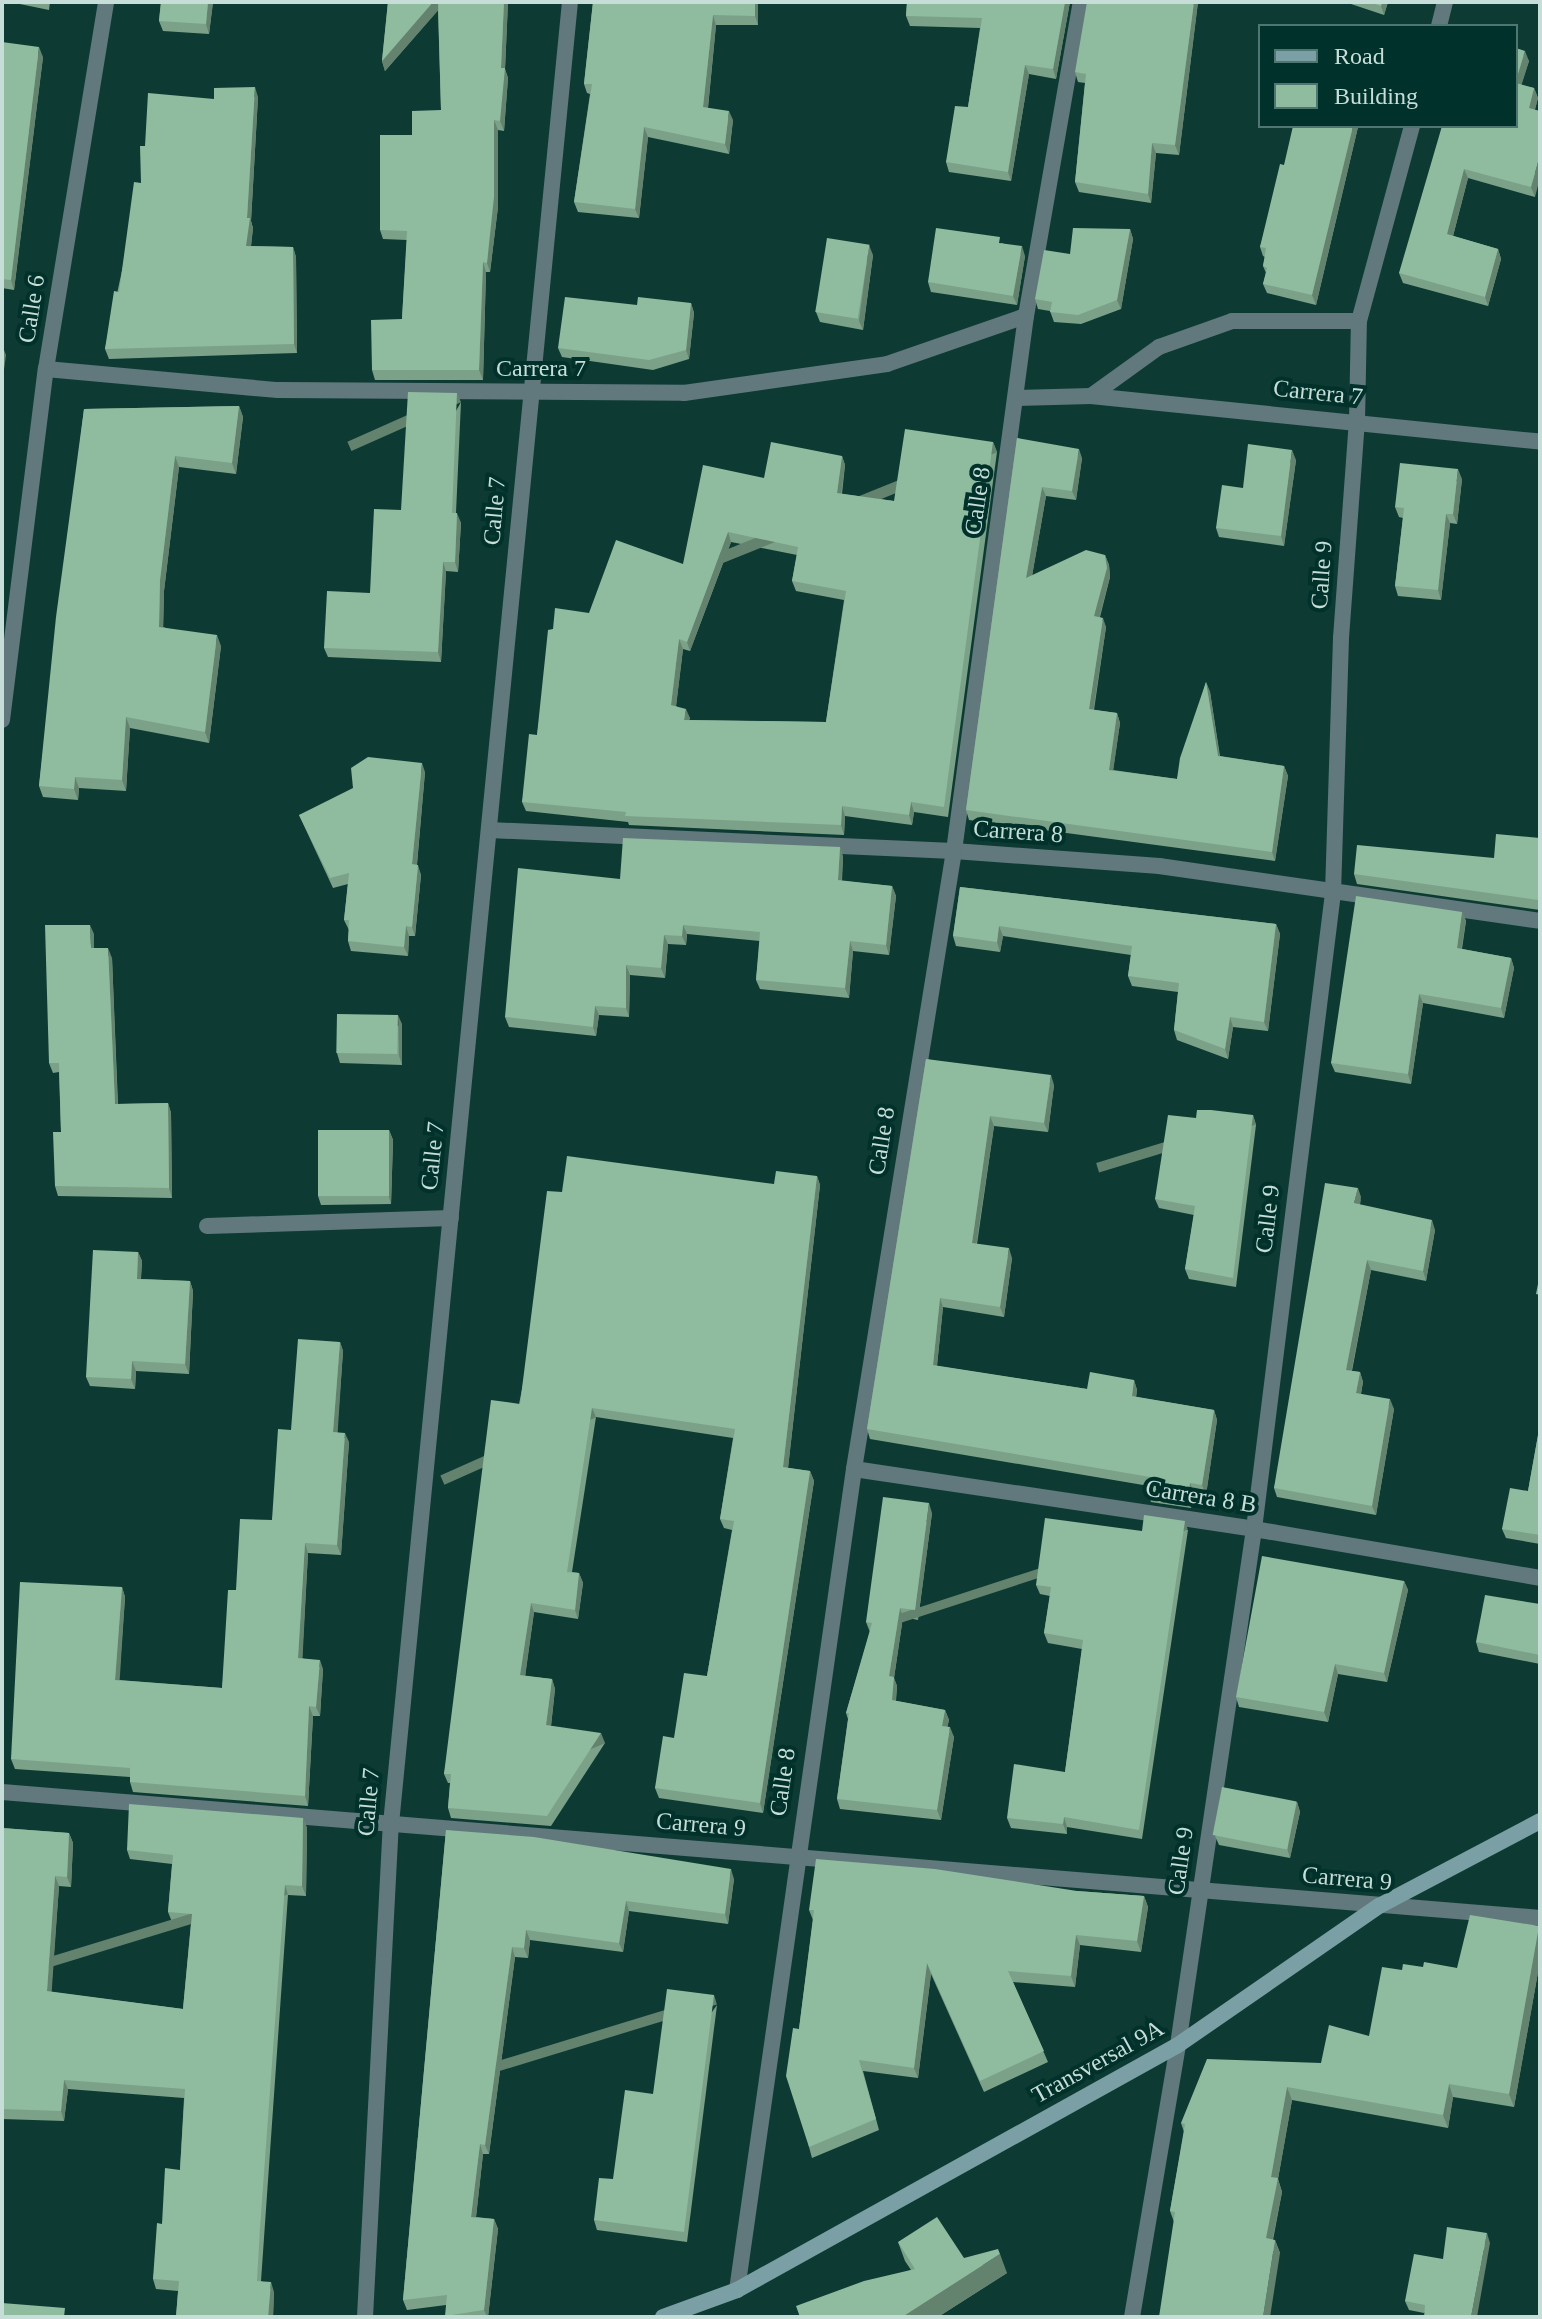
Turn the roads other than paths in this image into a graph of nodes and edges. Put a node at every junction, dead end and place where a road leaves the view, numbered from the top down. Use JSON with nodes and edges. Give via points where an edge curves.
{"nodes":[{"id":1,"x":106,"y":2,"type":"edge"},
{"id":2,"x":570,"y":2,"type":"edge"},
{"id":3,"x":1081,"y":2,"type":"edge"},
{"id":4,"x":1445,"y":2,"type":"edge"},
{"id":5,"x":1440,"y":24,"type":"edge"},
{"id":6,"x":1411,"y":128,"type":"edge"},
{"id":7,"x":1026,"y":316,"type":"junction"},
{"id":8,"x":1359,"y":321,"type":"junction"},
{"id":9,"x":46,"y":369,"type":"junction"},
{"id":10,"x":530,"y":394,"type":"junction"},
{"id":11,"x":1091,"y":396,"type":"junction"},
{"id":12,"x":1017,"y":398,"type":"junction"},
{"id":13,"x":1357,"y":421,"type":"junction"},
{"id":14,"x":1540,"y":442,"type":"edge"},
{"id":15,"x":2,"y":720,"type":"edge"},
{"id":16,"x":489,"y":830,"type":"junction"},
{"id":17,"x":954,"y":851,"type":"junction"},
{"id":18,"x":1333,"y":893,"type":"junction"},
{"id":19,"x":1540,"y":921,"type":"edge"},
{"id":20,"x":451,"y":1218,"type":"junction"},
{"id":21,"x":207,"y":1226,"type":"dead end"},
{"id":22,"x":854,"y":1469,"type":"junction"},
{"id":23,"x":1254,"y":1529,"type":"junction"},
{"id":24,"x":1540,"y":1578,"type":"edge"},
{"id":25,"x":2,"y":1792,"type":"edge"},
{"id":26,"x":1540,"y":1821,"type":"edge"},
{"id":27,"x":391,"y":1824,"type":"junction"},
{"id":28,"x":796,"y":1857,"type":"junction"},
{"id":29,"x":1200,"y":1890,"type":"junction"},
{"id":30,"x":1379,"y":1906,"type":"junction"},
{"id":31,"x":1540,"y":1918,"type":"edge"},
{"id":32,"x":1178,"y":2045,"type":"junction"},
{"id":33,"x":737,"y":2290,"type":"junction"},
{"id":34,"x":365,"y":2317,"type":"edge"},
{"id":35,"x":663,"y":2317,"type":"edge"},
{"id":36,"x":1132,"y":2317,"type":"edge"}],
"edges":[{"from":1,"to":9,"type":"street","name":"Calle 6"},
{"from":2,"to":10,"type":"street","name":"Calle 7"},
{"from":3,"to":7,"type":"street","name":"Calle 8"},
{"from":4,"to":5,"type":"street"},
{"from":6,"to":8,"type":"street","name":"Calle 9"},
{"from":7,"to":10,"type":"street","name":"Carrera 7","via":[[887,364],[684,393]]},
{"from":7,"to":12,"type":"street","name":"Calle 8"},
{"from":8,"to":11,"type":"street","via":[[1232,321],[1159,347]]},
{"from":8,"to":13,"type":"street","name":"Calle 9"},
{"from":9,"to":10,"type":"street","name":"Carrera 7","via":[[278,390]]},
{"from":9,"to":15,"type":"street","name":"Calle 6"},
{"from":10,"to":16,"type":"street","name":"Calle 7"},
{"from":11,"to":12,"type":"street","name":"Carrera 7"},
{"from":11,"to":13,"type":"street","name":"Carrera 7"},
{"from":12,"to":17,"type":"street","name":"Calle 8"},
{"from":13,"to":14,"type":"street","name":"Carrera 7"},
{"from":13,"to":18,"type":"street","name":"Calle 9","via":[[1341,638]]},
{"from":16,"to":17,"type":"street","name":"Carrera 8"},
{"from":16,"to":20,"type":"street","name":"Calle 7"},
{"from":17,"to":18,"type":"street","name":"Carrera 8","via":[[1159,866]]},
{"from":17,"to":22,"type":"street","name":"Calle 8"},
{"from":18,"to":19,"type":"street","name":"Carrera 8"},
{"from":18,"to":23,"type":"street","name":"Calle 9"},
{"from":20,"to":21,"type":"street"},
{"from":20,"to":27,"type":"street","name":"Calle 7"},
{"from":22,"to":23,"type":"street","name":"Carrera 8 B"},
{"from":22,"to":28,"type":"street","name":"Calle 8"},
{"from":23,"to":24,"type":"street","name":"Carrera 8 B"},
{"from":23,"to":29,"type":"street","name":"Calle 9"},
{"from":25,"to":27,"type":"street","name":"Carrera 9"},
{"from":26,"to":30,"type":"main road","name":"Transversal 9A"},
{"from":27,"to":28,"type":"street","name":"Carrera 9"},
{"from":27,"to":34,"type":"street","name":"Calle 7"},
{"from":28,"to":29,"type":"street","name":"Carrera 9"},
{"from":28,"to":33,"type":"street","name":"Calle 8"},
{"from":29,"to":30,"type":"street","name":"Carrera 9"},
{"from":29,"to":32,"type":"street","name":"Calle 9"},
{"from":30,"to":31,"type":"street","name":"Carrera 9"},
{"from":30,"to":32,"type":"main road","name":"Transversal 9A"},
{"from":32,"to":33,"type":"main road","name":"Transversal 9A"},
{"from":32,"to":36,"type":"street","name":"Calle 9"},
{"from":33,"to":35,"type":"main road","name":"Transversal 9A"}]}
